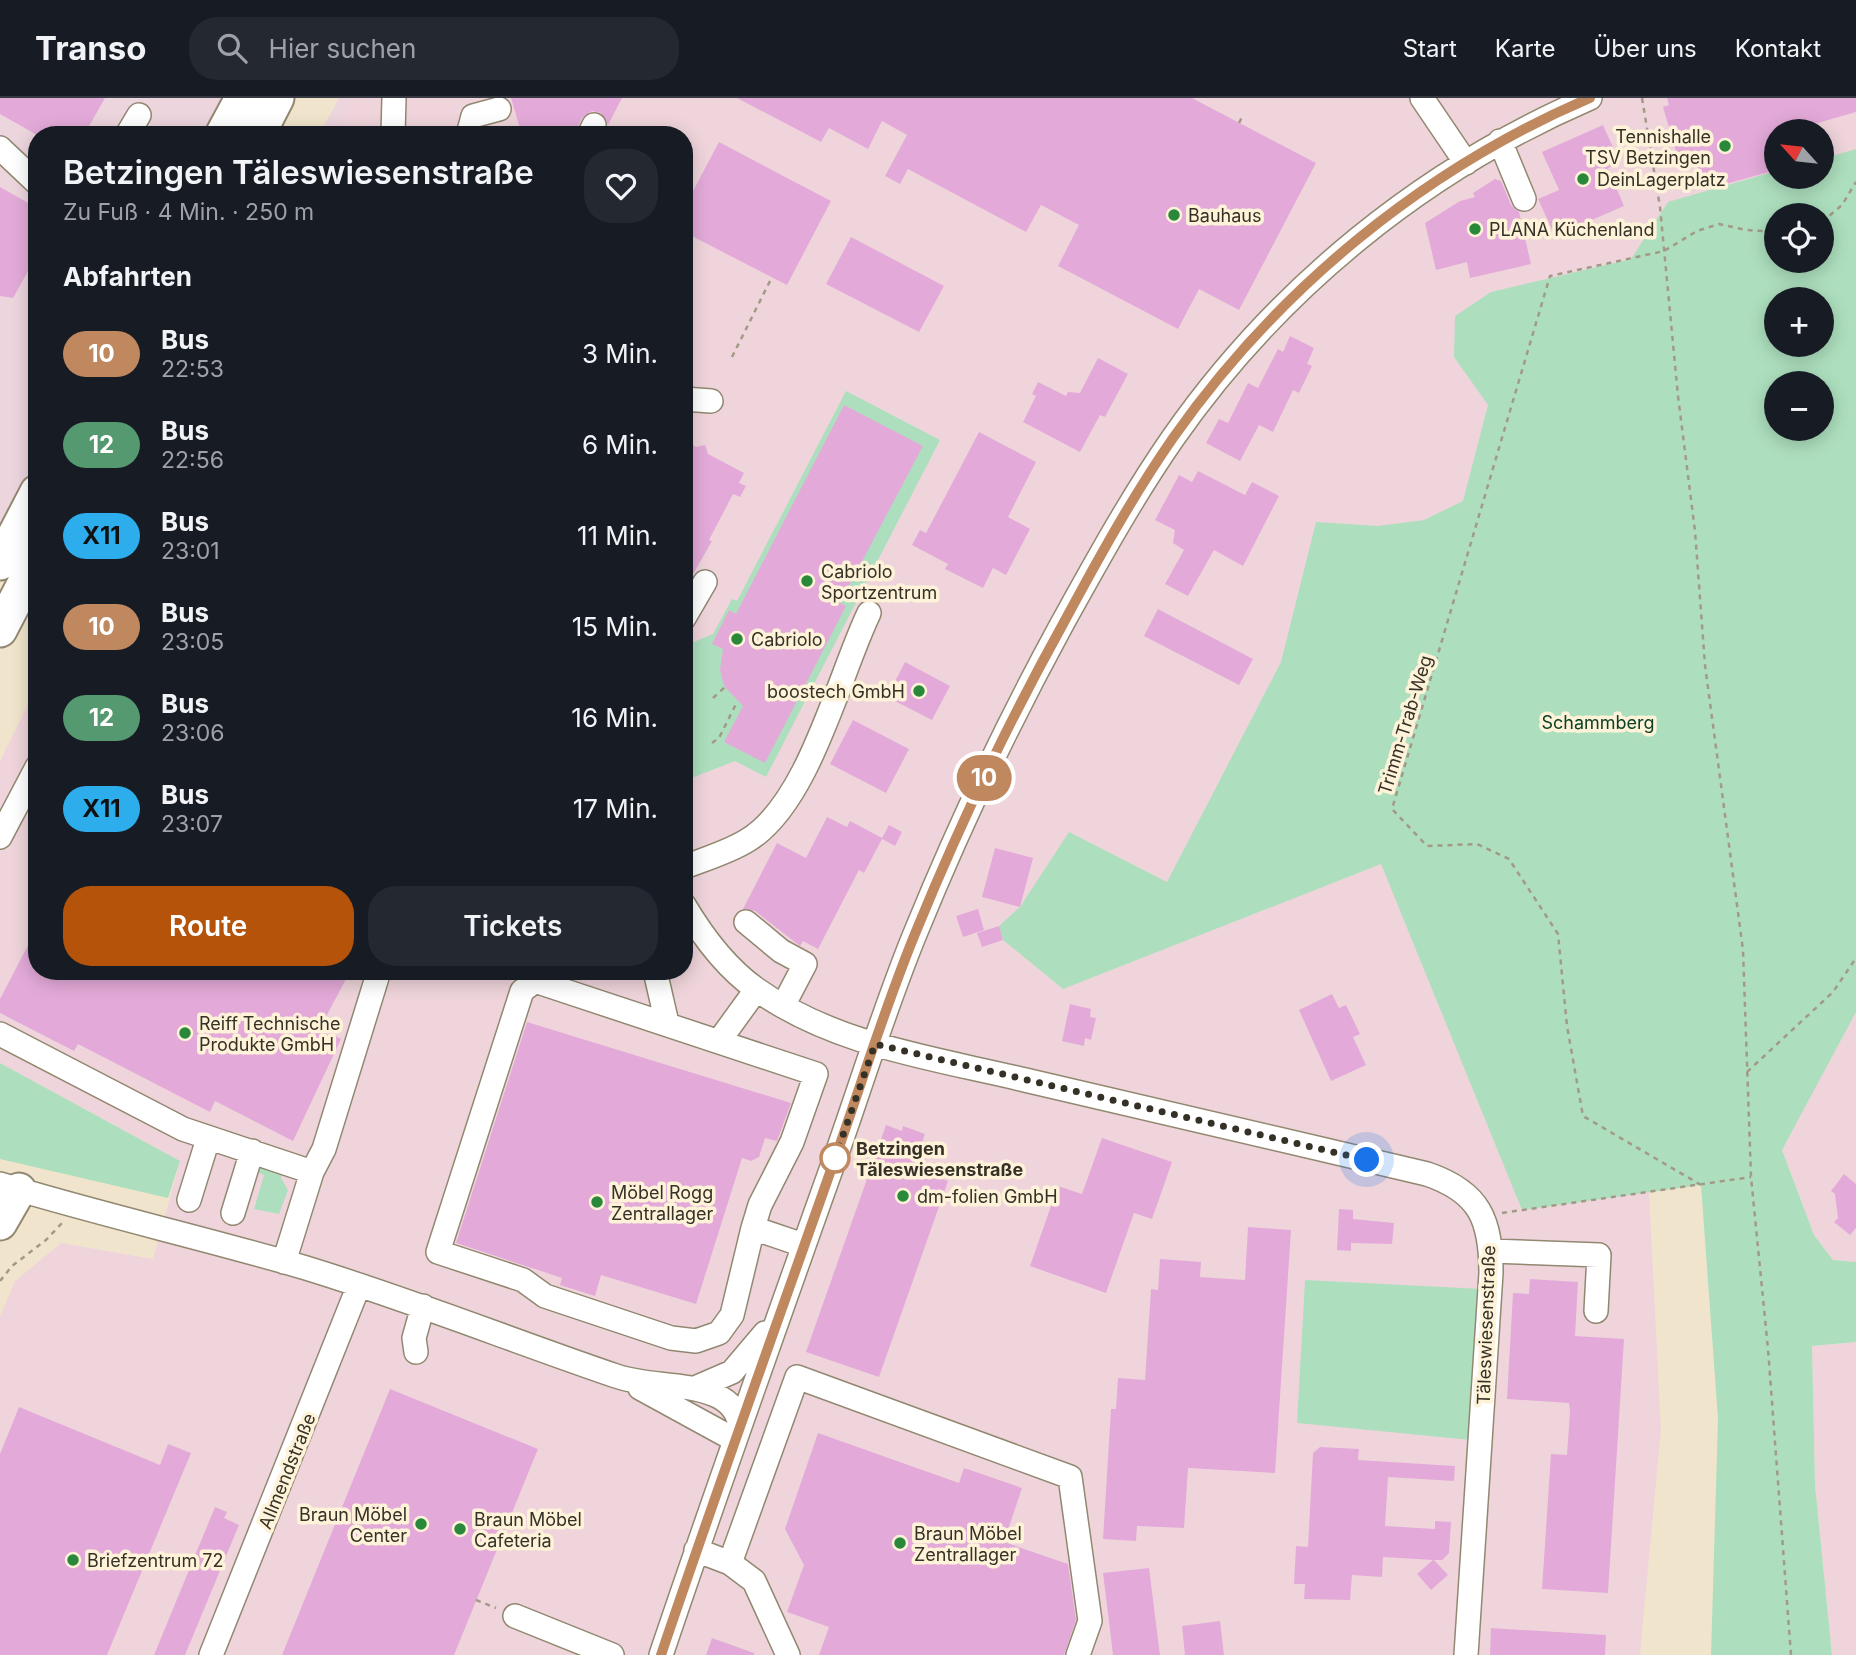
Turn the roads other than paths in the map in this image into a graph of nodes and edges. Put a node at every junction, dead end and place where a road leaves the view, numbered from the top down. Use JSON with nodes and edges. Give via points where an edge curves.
{"nodes":[{"id":1,"x":242,"y":98,"type":"edge"},
{"id":2,"x":277,"y":98,"type":"edge"},
{"id":3,"x":394,"y":98,"type":"edge"},
{"id":4,"x":1422,"y":98,"type":"edge"},
{"id":5,"x":1590,"y":98,"type":"edge"},
{"id":6,"x":499,"y":110,"type":"dead end"},
{"id":7,"x":139,"y":115,"type":"dead end"},
{"id":8,"x":132,"y":126,"type":"edge"},
{"id":9,"x":227,"y":126,"type":"edge"},
{"id":10,"x":263,"y":126,"type":"edge"},
{"id":11,"x":393,"y":126,"type":"edge"},
{"id":12,"x":468,"y":126,"type":"edge"},
{"id":13,"x":1500,"y":141,"type":"junction"},
{"id":14,"x":0,"y":148,"type":"edge"},
{"id":15,"x":1466,"y":163,"type":"junction"},
{"id":16,"x":28,"y":174,"type":"edge"},
{"id":17,"x":1524,"y":199,"type":"dead end"},
{"id":18,"x":693,"y":400,"type":"edge"},
{"id":19,"x":711,"y":401,"type":"dead end"},
{"id":20,"x":28,"y":509,"type":"edge"},
{"id":21,"x":0,"y":563,"type":"edge"},
{"id":22,"x":28,"y":576,"type":"edge"},
{"id":23,"x":705,"y":582,"type":"dead end"},
{"id":24,"x":693,"y":603,"type":"edge"},
{"id":25,"x":869,"y":612,"type":"dead end"},
{"id":26,"x":0,"y":630,"type":"edge"},
{"id":27,"x":28,"y":784,"type":"edge"},
{"id":28,"x":0,"y":837,"type":"edge"},
{"id":29,"x":693,"y":863,"type":"edge"},
{"id":30,"x":693,"y":919,"type":"edge"},
{"id":31,"x":746,"y":922,"type":"dead end"},
{"id":32,"x":376,"y":980,"type":"edge"},
{"id":33,"x":533,"y":980,"type":"edge"},
{"id":34,"x":548,"y":980,"type":"edge"},
{"id":35,"x":657,"y":980,"type":"edge"},
{"id":36,"x":756,"y":990,"type":"junction"},
{"id":37,"x":783,"y":1006,"type":"junction"},
{"id":38,"x":667,"y":1023,"type":"junction"},
{"id":39,"x":0,"y":1034,"type":"edge"},
{"id":40,"x":719,"y":1041,"type":"junction"},
{"id":41,"x":875,"y":1044,"type":"junction"},
{"id":42,"x":208,"y":1139,"type":"junction"},
{"id":43,"x":253,"y":1151,"type":"junction"},
{"id":44,"x":312,"y":1172,"type":"junction"},
{"id":45,"x":10,"y":1187,"type":"edge"},
{"id":46,"x":189,"y":1200,"type":"dead end"},
{"id":47,"x":233,"y":1213,"type":"dead end"},
{"id":48,"x":0,"y":1223,"type":"edge"},
{"id":49,"x":753,"y":1228,"type":"junction"},
{"id":50,"x":803,"y":1245,"type":"junction"},
{"id":51,"x":1491,"y":1251,"type":"junction"},
{"id":52,"x":284,"y":1262,"type":"junction"},
{"id":53,"x":359,"y":1285,"type":"junction"},
{"id":54,"x":423,"y":1306,"type":"junction"},
{"id":55,"x":1596,"y":1311,"type":"dead end"},
{"id":56,"x":776,"y":1324,"type":"junction"},
{"id":57,"x":416,"y":1352,"type":"dead end"},
{"id":58,"x":619,"y":1377,"type":"junction"},
{"id":59,"x":695,"y":1388,"type":"junction"},
{"id":60,"x":737,"y":1433,"type":"junction"},
{"id":61,"x":696,"y":1550,"type":"junction"},
{"id":62,"x":730,"y":1563,"type":"junction"},
{"id":63,"x":515,"y":1616,"type":"dead end"},
{"id":64,"x":211,"y":1655,"type":"edge"},
{"id":65,"x":612,"y":1655,"type":"edge"},
{"id":66,"x":661,"y":1655,"type":"edge"},
{"id":67,"x":788,"y":1655,"type":"edge"},
{"id":68,"x":1078,"y":1655,"type":"edge"},
{"id":69,"x":1466,"y":1655,"type":"edge"}],
"edges":[{"from":1,"to":9,"type":"highway"},
{"from":2,"to":10,"type":"highway"},
{"from":3,"to":11,"type":"street"},
{"from":4,"to":15,"type":"street"},
{"from":5,"to":13,"type":"street"},
{"from":6,"to":12,"type":"street","via":[[474,116]]},
{"from":7,"to":8,"type":"street"},
{"from":13,"to":15,"type":"street"},
{"from":13,"to":17,"type":"street"},
{"from":14,"to":16,"type":"street"},
{"from":15,"to":41,"type":"street","via":[[1388,215],[1324,267],[1236,358],[1172,439],[1091,571],[1009,725],[915,933]]},
{"from":18,"to":19,"type":"street"},
{"from":20,"to":21,"type":"highway"},
{"from":22,"to":26,"type":"highway"},
{"from":23,"to":24,"type":"street"},
{"from":25,"to":29,"type":"street","via":[[826,724],[778,813],[748,840]]},
{"from":27,"to":28,"type":"street"},
{"from":30,"to":36,"type":"street","name":"Täleswiesenstraße","via":[[710,945]]},
{"from":31,"to":37,"type":"street","via":[[805,964]]},
{"from":32,"to":44,"type":"street","via":[[324,1149]]},
{"from":33,"to":49,"type":"street","via":[[523,991],[438,1252],[523,1280],[545,1296],[671,1338],[696,1340],[719,1333],[732,1315]]},
{"from":34,"to":38,"type":"street"},
{"from":35,"to":38,"type":"street"},
{"from":36,"to":37,"type":"street","name":"Täleswiesenstraße"},
{"from":36,"to":40,"type":"street"},
{"from":37,"to":41,"type":"street","name":"Täleswiesenstraße"},
{"from":38,"to":40,"type":"street"},
{"from":39,"to":42,"type":"street"},
{"from":40,"to":49,"type":"street","via":[[816,1074],[792,1142]]},
{"from":41,"to":50,"type":"street"},
{"from":41,"to":51,"type":"street","name":"Täleswiesenstraße","via":[[1427,1174],[1454,1185],[1475,1203]]},
{"from":42,"to":43,"type":"street"},
{"from":42,"to":46,"type":"street"},
{"from":43,"to":44,"type":"street"},
{"from":43,"to":47,"type":"street"},
{"from":44,"to":52,"type":"street"},
{"from":45,"to":48,"type":"highway"},
{"from":45,"to":52,"type":"street"},
{"from":49,"to":50,"type":"street"},
{"from":50,"to":56,"type":"street"},
{"from":51,"to":55,"type":"street","via":[[1599,1255]]},
{"from":51,"to":69,"type":"street","name":"Täleswiesenstraße"},
{"from":52,"to":53,"type":"street"},
{"from":53,"to":54,"type":"street"},
{"from":53,"to":64,"type":"street","name":"Allmendstraße"},
{"from":54,"to":57,"type":"street","via":[[414,1338]]},
{"from":54,"to":58,"type":"street"},
{"from":56,"to":59,"type":"street","via":[[732,1372]]},
{"from":56,"to":60,"type":"street"},
{"from":58,"to":59,"type":"street"},
{"from":58,"to":60,"type":"street"},
{"from":59,"to":60,"type":"street","via":[[732,1406]]},
{"from":60,"to":61,"type":"street"},
{"from":61,"to":62,"type":"street"},
{"from":61,"to":66,"type":"street"},
{"from":62,"to":67,"type":"street","via":[[754,1581]]},
{"from":62,"to":68,"type":"street","via":[[797,1377],[1070,1477],[1090,1621]]},
{"from":63,"to":65,"type":"street"}]}
